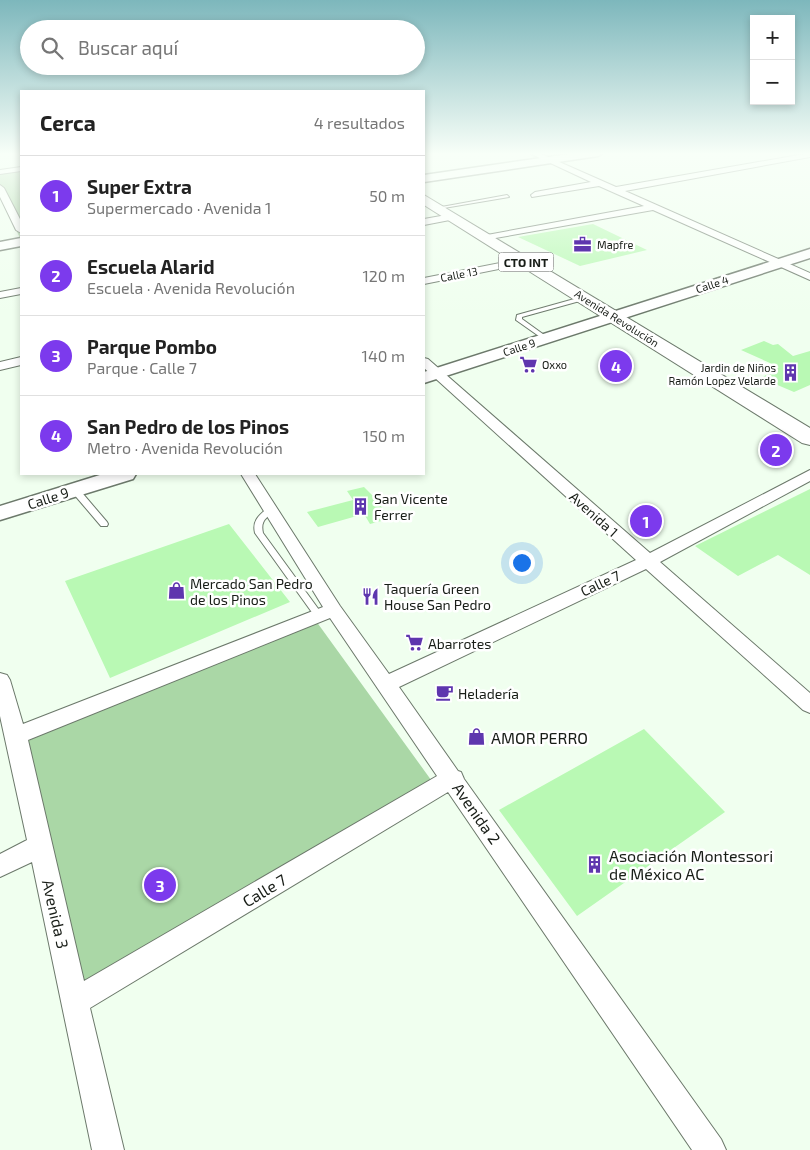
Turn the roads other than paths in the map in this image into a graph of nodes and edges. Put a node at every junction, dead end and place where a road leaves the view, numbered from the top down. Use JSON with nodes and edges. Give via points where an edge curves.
{"nodes":[{"id":1,"x":6,"y":207,"type":"edge"},
{"id":2,"x":446,"y":207,"type":"edge"},
{"id":3,"x":654,"y":207,"type":"joint"},
{"id":4,"x":438,"y":208,"type":"joint"},
{"id":5,"x":452,"y":217,"type":"junction"},
{"id":6,"x":425,"y":222,"type":"edge"},
{"id":7,"x":20,"y":228,"type":"edge"},
{"id":8,"x":487,"y":238,"type":"junction"},
{"id":9,"x":20,"y":242,"type":"edge"},
{"id":10,"x":0,"y":246,"type":"edge"},
{"id":11,"x":810,"y":253,"type":"edge"},
{"id":12,"x":524,"y":261,"type":"junction"},
{"id":13,"x":778,"y":262,"type":"junction"},
{"id":14,"x":810,"y":277,"type":"edge"},
{"id":15,"x":425,"y":281,"type":"edge"},
{"id":16,"x":20,"y":291,"type":"edge"},
{"id":17,"x":0,"y":295,"type":"edge"},
{"id":18,"x":585,"y":298,"type":"junction"},
{"id":19,"x":614,"y":316,"type":"junction"},
{"id":20,"x":545,"y":338,"type":"junction"},
{"id":21,"x":20,"y":362,"type":"edge"},
{"id":22,"x":0,"y":366,"type":"edge"},
{"id":23,"x":428,"y":371,"type":"edge"},
{"id":24,"x":810,"y":438,"type":"edge"},
{"id":25,"x":122,"y":475,"type":"edge"},
{"id":26,"x":249,"y":475,"type":"edge"},
{"id":27,"x":810,"y":475,"type":"edge"},
{"id":28,"x":75,"y":490,"type":"junction"},
{"id":29,"x":0,"y":513,"type":"edge"},
{"id":30,"x":104,"y":524,"type":"dead end"},
{"id":31,"x":648,"y":561,"type":"junction"},
{"id":32,"x":326,"y":613,"type":"junction"},
{"id":33,"x":0,"y":680,"type":"edge"},
{"id":34,"x":386,"y":684,"type":"junction"},
{"id":35,"x":810,"y":705,"type":"edge"},
{"id":36,"x":16,"y":736,"type":"junction"},
{"id":37,"x":453,"y":778,"type":"junction"},
{"id":38,"x":40,"y":844,"type":"junction"},
{"id":39,"x":0,"y":866,"type":"edge"},
{"id":40,"x":76,"y":1002,"type":"junction"},
{"id":41,"x":108,"y":1150,"type":"edge"},
{"id":42,"x":710,"y":1150,"type":"edge"}],
"edges":[{"from":1,"to":7,"type":"street"},
{"from":2,"to":4,"type":"lane"},
{"from":3,"to":8,"type":"street"},
{"from":3,"to":13,"type":"street"},
{"from":4,"to":5,"type":"main road","name":"Avenida Revolución","number":"CTO INT"},
{"from":5,"to":6,"type":"street"},
{"from":5,"to":8,"type":"main road","name":"Avenida Revolución","number":"CTO INT"},
{"from":8,"to":12,"type":"main road","name":"Avenida Revolución","number":"CTO INT"},
{"from":9,"to":10,"type":"street"},
{"from":11,"to":13,"type":"street","name":"Calle 4"},
{"from":12,"to":15,"type":"street","name":"Calle 13"},
{"from":12,"to":18,"type":"main road","name":"Avenida Revolución","number":"CTO INT"},
{"from":13,"to":14,"type":"street"},
{"from":13,"to":19,"type":"street","name":"Calle 4"},
{"from":16,"to":17,"type":"street"},
{"from":18,"to":19,"type":"main road","name":"Avenida Revolución","number":"CTO INT"},
{"from":18,"to":20,"type":"lane","via":[[519,316],[519,320]]},
{"from":19,"to":20,"type":"street","name":"Calle 9"},
{"from":19,"to":24,"type":"main road","name":"Avenida Revolución","number":"CTO INT"},
{"from":20,"to":23,"type":"street","name":"Calle 9"},
{"from":21,"to":22,"type":"street"},
{"from":23,"to":31,"type":"street","name":"Avenida 1"},
{"from":25,"to":28,"type":"street","name":"Calle 9"},
{"from":26,"to":32,"type":"street","name":"Avenida 2"},
{"from":27,"to":31,"type":"street","name":"Calle 7"},
{"from":28,"to":29,"type":"street","name":"Calle 9"},
{"from":28,"to":30,"type":"lane"},
{"from":31,"to":34,"type":"street","name":"Calle 7"},
{"from":31,"to":35,"type":"street","name":"Avenida 1"},
{"from":32,"to":34,"type":"street","name":"Avenida 2"},
{"from":32,"to":36,"type":"street"},
{"from":33,"to":36,"type":"street","name":"Avenida 3"},
{"from":34,"to":37,"type":"street","name":"Avenida 2"},
{"from":36,"to":38,"type":"street","name":"Avenida 3"},
{"from":37,"to":40,"type":"street","name":"Calle 7"},
{"from":37,"to":42,"type":"street","name":"Avenida 2"},
{"from":38,"to":39,"type":"street"},
{"from":38,"to":40,"type":"street","name":"Avenida 3"},
{"from":40,"to":41,"type":"street","name":"Avenida 3"}]}
